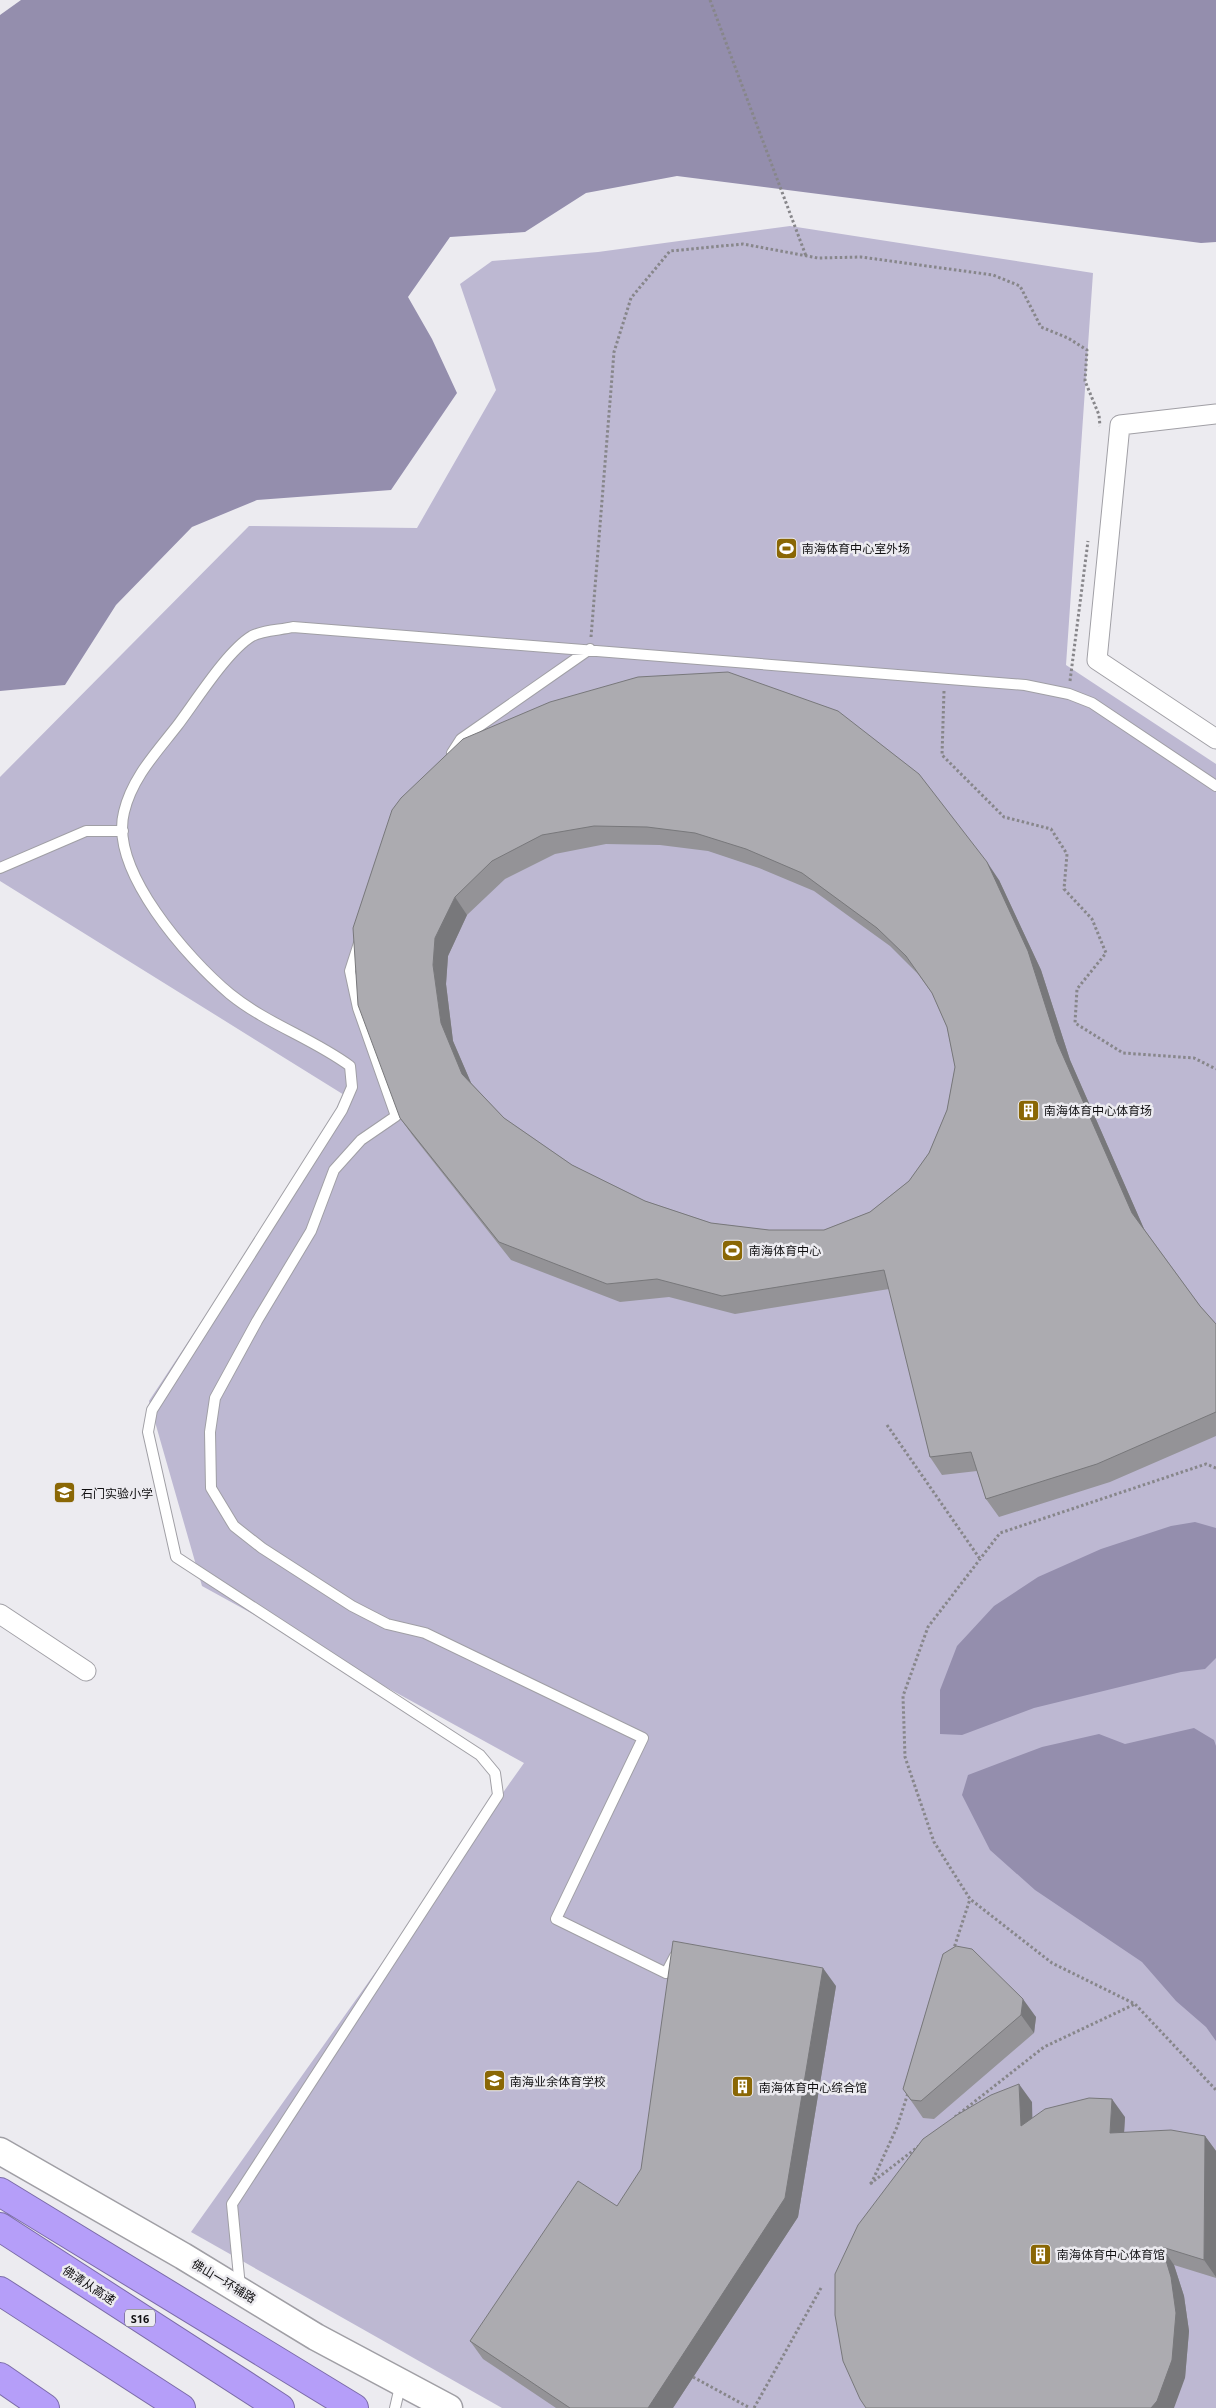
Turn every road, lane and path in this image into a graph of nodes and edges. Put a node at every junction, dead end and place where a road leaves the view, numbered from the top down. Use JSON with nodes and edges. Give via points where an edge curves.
{"nodes":[{"id":1,"x":710,"y":0,"type":"edge"},
{"id":2,"x":806,"y":256,"type":"junction"},
{"id":3,"x":1216,"y":414,"type":"edge"},
{"id":4,"x":1101,"y":429,"type":"dead end"},
{"id":5,"x":1089,"y":532,"type":"dead end"},
{"id":6,"x":590,"y":649,"type":"junction"},
{"id":7,"x":944,"y":678,"type":"junction"},
{"id":8,"x":1069,"y":694,"type":"junction"},
{"id":9,"x":1216,"y":739,"type":"edge"},
{"id":10,"x":445,"y":762,"type":"edge"},
{"id":11,"x":1216,"y":786,"type":"edge"},
{"id":12,"x":123,"y":831,"type":"junction"},
{"id":13,"x":0,"y":868,"type":"edge"},
{"id":14,"x":362,"y":933,"type":"edge"},
{"id":15,"x":1216,"y":1069,"type":"edge"},
{"id":16,"x":887,"y":1424,"type":"dead end"},
{"id":17,"x":1216,"y":1468,"type":"edge"},
{"id":18,"x":980,"y":1559,"type":"junction"},
{"id":19,"x":0,"y":1614,"type":"edge"},
{"id":20,"x":86,"y":1670,"type":"dead end"},
{"id":21,"x":970,"y":1899,"type":"junction"},
{"id":22,"x":675,"y":1956,"type":"edge"},
{"id":23,"x":952,"y":1956,"type":"edge"},
{"id":24,"x":1135,"y":2004,"type":"junction"},
{"id":25,"x":910,"y":2089,"type":"edge"},
{"id":26,"x":1216,"y":2090,"type":"edge"},
{"id":27,"x":948,"y":2122,"type":"edge"},
{"id":28,"x":920,"y":2145,"type":"edge"},
{"id":29,"x":0,"y":2151,"type":"edge"},
{"id":30,"x":0,"y":2192,"type":"edge"},
{"id":31,"x":0,"y":2227,"type":"edge"},
{"id":32,"x":821,"y":2288,"type":"dead end"},
{"id":33,"x":0,"y":2291,"type":"edge"},
{"id":34,"x":240,"y":2291,"type":"junction"},
{"id":35,"x":693,"y":2377,"type":"dead end"},
{"id":36,"x":0,"y":2378,"type":"edge"},
{"id":37,"x":401,"y":2382,"type":"junction"},
{"id":38,"x":0,"y":2394,"type":"edge"},
{"id":39,"x":32,"y":2408,"type":"edge"},
{"id":40,"x":45,"y":2408,"type":"edge"},
{"id":41,"x":181,"y":2408,"type":"edge"},
{"id":42,"x":280,"y":2408,"type":"edge"},
{"id":43,"x":354,"y":2408,"type":"edge"},
{"id":44,"x":395,"y":2408,"type":"edge"},
{"id":45,"x":449,"y":2408,"type":"edge"},
{"id":46,"x":750,"y":2408,"type":"edge"},
{"id":47,"x":754,"y":2408,"type":"edge"}],
"edges":[{"from":1,"to":2,"type":"path"},
{"from":2,"to":4,"type":"path","via":[[861,257],[993,275],[1020,286],[1041,327],[1088,350],[1085,381],[1099,415]]},
{"from":2,"to":6,"type":"path","via":[[743,244],[670,251],[631,298],[614,352]]},
{"from":3,"to":9,"type":"street","via":[[1120,425],[1097,660]]},
{"from":5,"to":8,"type":"path"},
{"from":6,"to":7,"type":"lane"},
{"from":6,"to":10,"type":"lane","via":[[462,739]]},
{"from":6,"to":12,"type":"lane","via":[[293,627],[253,636],[230,657],[136,779],[123,813]]},
{"from":7,"to":8,"type":"lane","via":[[1025,685]]},
{"from":7,"to":15,"type":"path","via":[[942,756],[1004,817],[1051,829],[1067,854],[1064,889],[1092,919],[1106,953],[1077,989],[1075,1023],[1123,1053],[1194,1058]]},
{"from":8,"to":11,"type":"lane","via":[[1092,703]]},
{"from":12,"to":13,"type":"lane","via":[[86,831]]},
{"from":12,"to":34,"type":"lane","via":[[124,848],[146,899],[191,955],[230,994],[270,1021],[330,1051],[350,1066],[352,1087],[342,1110],[152,1410],[148,1432],[176,1556],[480,1755],[495,1773],[498,1795],[232,2204]]},
{"from":14,"to":22,"type":"lane","via":[[350,971],[358,1008],[396,1116],[361,1140],[334,1170],[310,1231],[215,1398],[210,1432],[210,1488],[234,1526],[352,1606],[387,1624],[425,1633],[643,1738],[556,1919],[666,1973]]},
{"from":16,"to":18,"type":"path"},
{"from":17,"to":18,"type":"path","via":[[1206,1464],[1000,1533]]},
{"from":18,"to":21,"type":"path","via":[[928,1627],[903,1696],[905,1758],[934,1842]]},
{"from":19,"to":20,"type":"street"},
{"from":21,"to":23,"type":"path"},
{"from":21,"to":24,"type":"path","via":[[1052,1962]]},
{"from":24,"to":26,"type":"path"},
{"from":24,"to":27,"type":"path","via":[[1044,2047]]},
{"from":25,"to":28,"type":"path","via":[[897,2127],[870,2184]]},
{"from":29,"to":34,"type":"main road","name":"佛山一环辅路"},
{"from":30,"to":43,"type":"highway"},
{"from":31,"to":42,"type":"highway","name":"佛清从高速","number":"S16"},
{"from":32,"to":47,"type":"path"},
{"from":33,"to":41,"type":"highway"},
{"from":34,"to":37,"type":"main road","name":"佛山一环辅路","via":[[316,2337]]},
{"from":35,"to":46,"type":"path"},
{"from":36,"to":40,"type":"highway"},
{"from":37,"to":44,"type":"lane"},
{"from":37,"to":45,"type":"main road","name":"佛山一环辅路"},
{"from":38,"to":39,"type":"main road"}]}
